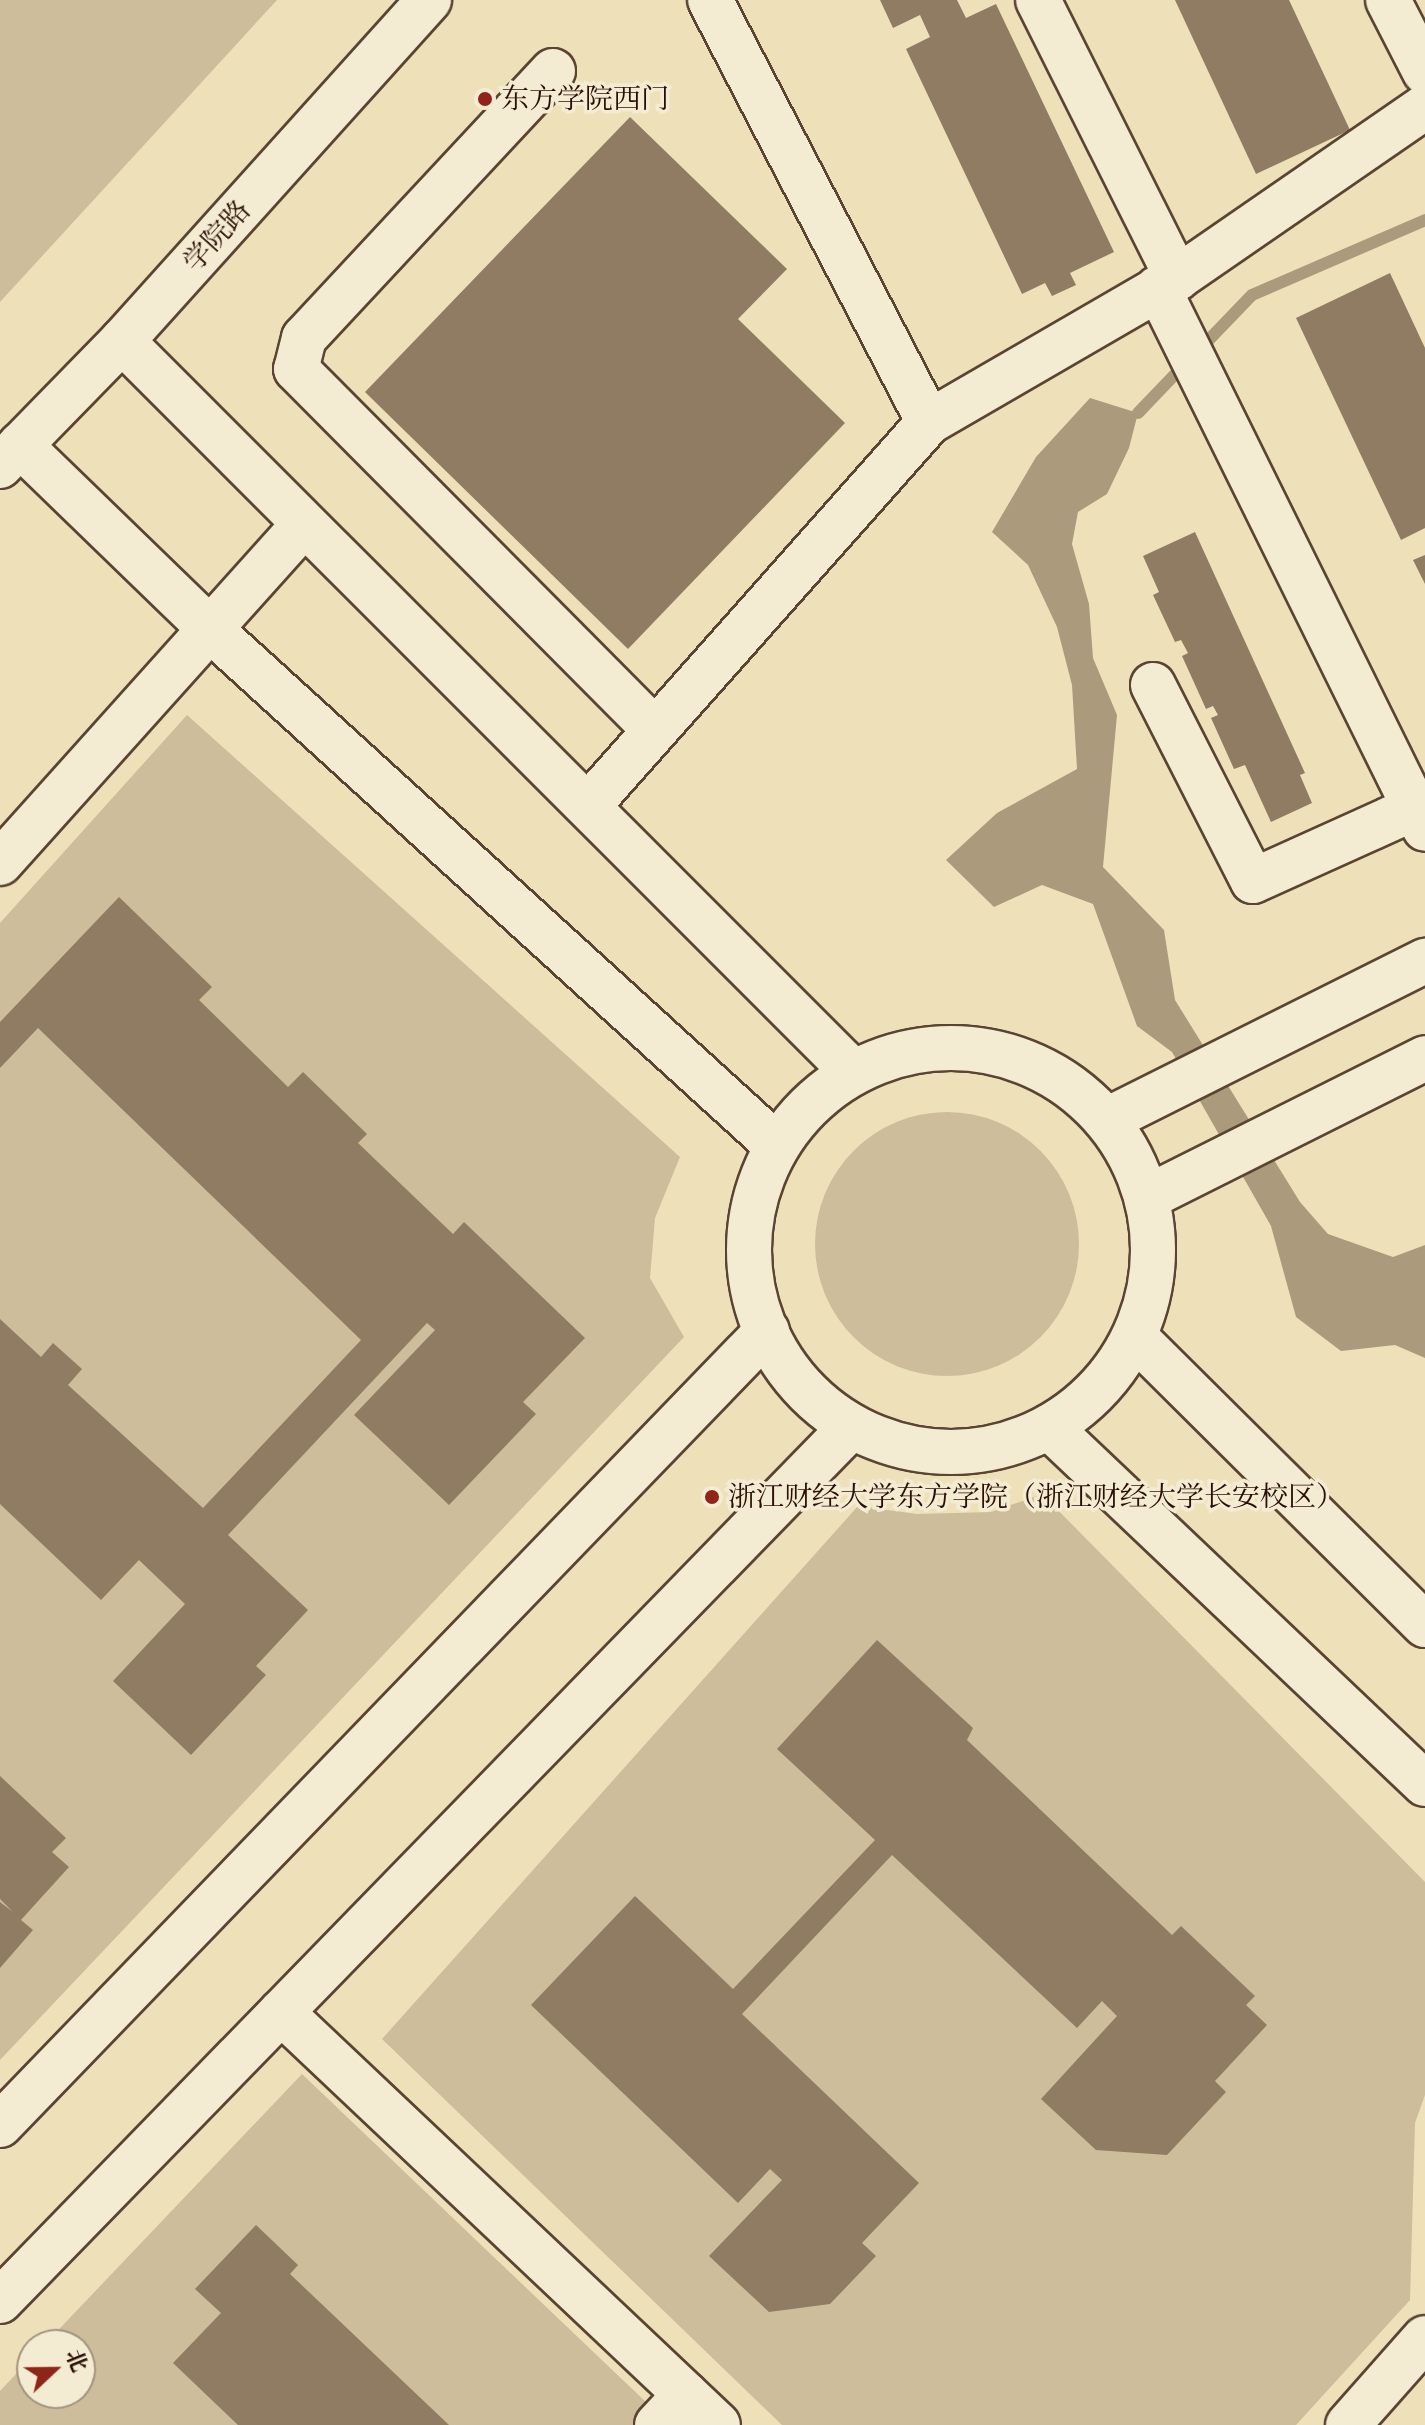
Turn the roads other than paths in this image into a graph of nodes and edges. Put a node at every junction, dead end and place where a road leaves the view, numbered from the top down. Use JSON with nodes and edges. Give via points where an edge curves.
{"nodes":[{"id":1,"x":429,"y":0,"type":"edge"},
{"id":2,"x":710,"y":0,"type":"edge"},
{"id":3,"x":1038,"y":0,"type":"edge"},
{"id":4,"x":1388,"y":0,"type":"edge"},
{"id":5,"x":553,"y":71,"type":"dead end"},
{"id":6,"x":1425,"y":72,"type":"edge"},
{"id":7,"x":1425,"y":107,"type":"edge"},
{"id":8,"x":1168,"y":283,"type":"junction"},
{"id":9,"x":122,"y":341,"type":"junction"},
{"id":10,"x":929,"y":422,"type":"junction"},
{"id":11,"x":10,"y":456,"type":"edge"},
{"id":12,"x":304,"y":524,"type":"junction"},
{"id":13,"x":212,"y":631,"type":"junction"},
{"id":14,"x":1153,"y":685,"type":"dead end"},
{"id":15,"x":655,"y":730,"type":"junction"},
{"id":16,"x":588,"y":806,"type":"junction"},
{"id":17,"x":1420,"y":818,"type":"edge"},
{"id":18,"x":0,"y":863,"type":"edge"},
{"id":19,"x":1425,"y":961,"type":"edge"},
{"id":20,"x":1425,"y":1058,"type":"edge"},
{"id":21,"x":853,"y":1072,"type":"junction"},
{"id":22,"x":1107,"y":1120,"type":"junction"},
{"id":23,"x":775,"y":1144,"type":"junction"},
{"id":24,"x":1148,"y":1197,"type":"junction"},
{"id":25,"x":767,"y":1331,"type":"junction"},
{"id":26,"x":1137,"y":1339,"type":"junction"},
{"id":27,"x":1050,"y":1428,"type":"junction"},
{"id":28,"x":847,"y":1431,"type":"junction"},
{"id":29,"x":1425,"y":1625,"type":"edge"},
{"id":30,"x":1425,"y":1784,"type":"edge"},
{"id":31,"x":281,"y":2012,"type":"junction"},
{"id":32,"x":0,"y":2125,"type":"edge"},
{"id":33,"x":0,"y":2301,"type":"edge"},
{"id":34,"x":1425,"y":2338,"type":"edge"},
{"id":35,"x":671,"y":2410,"type":"edge"},
{"id":36,"x":718,"y":2425,"type":"edge"},
{"id":37,"x":1348,"y":2425,"type":"edge"}],
"edges":[{"from":1,"to":9,"type":"street","name":"学院路"},
{"from":2,"to":10,"type":"street"},
{"from":3,"to":8,"type":"street"},
{"from":4,"to":6,"type":"street"},
{"from":5,"to":15,"type":"street","via":[[304,338],[296,369]]},
{"from":7,"to":8,"type":"street"},
{"from":8,"to":10,"type":"street"},
{"from":8,"to":17,"type":"street","via":[[1179,331]]},
{"from":9,"to":11,"type":"street","name":"学院路"},
{"from":9,"to":12,"type":"street"},
{"from":10,"to":15,"type":"street"},
{"from":11,"to":13,"type":"street"},
{"from":12,"to":13,"type":"street"},
{"from":12,"to":16,"type":"street"},
{"from":13,"to":18,"type":"street"},
{"from":13,"to":23,"type":"street"},
{"from":14,"to":17,"type":"street","via":[[1253,881]]},
{"from":15,"to":16,"type":"street"},
{"from":16,"to":21,"type":"street"},
{"from":19,"to":22,"type":"street"},
{"from":20,"to":24,"type":"street"},
{"from":21,"to":22,"type":"street","via":[[905,1052],[960,1047],[1015,1057],[1065,1082]]},
{"from":21,"to":23,"type":"street","via":[[814,1099]]},
{"from":22,"to":24,"type":"street"},
{"from":23,"to":25,"type":"street","via":[[757,1190],[748,1250],[757,1310]]},
{"from":24,"to":26,"type":"street","via":[[1153,1236],[1147,1306]]},
{"from":25,"to":28,"type":"street","via":[[784,1366]]},
{"from":25,"to":32,"type":"street"},
{"from":26,"to":27,"type":"street","via":[[1087,1402]]},
{"from":26,"to":29,"type":"street"},
{"from":27,"to":28,"type":"street","via":[[995,1449],[935,1454]]},
{"from":27,"to":30,"type":"street"},
{"from":28,"to":31,"type":"street"},
{"from":31,"to":33,"type":"street"},
{"from":31,"to":35,"type":"street"},
{"from":34,"to":37,"type":"street"},
{"from":35,"to":36,"type":"street"}]}
